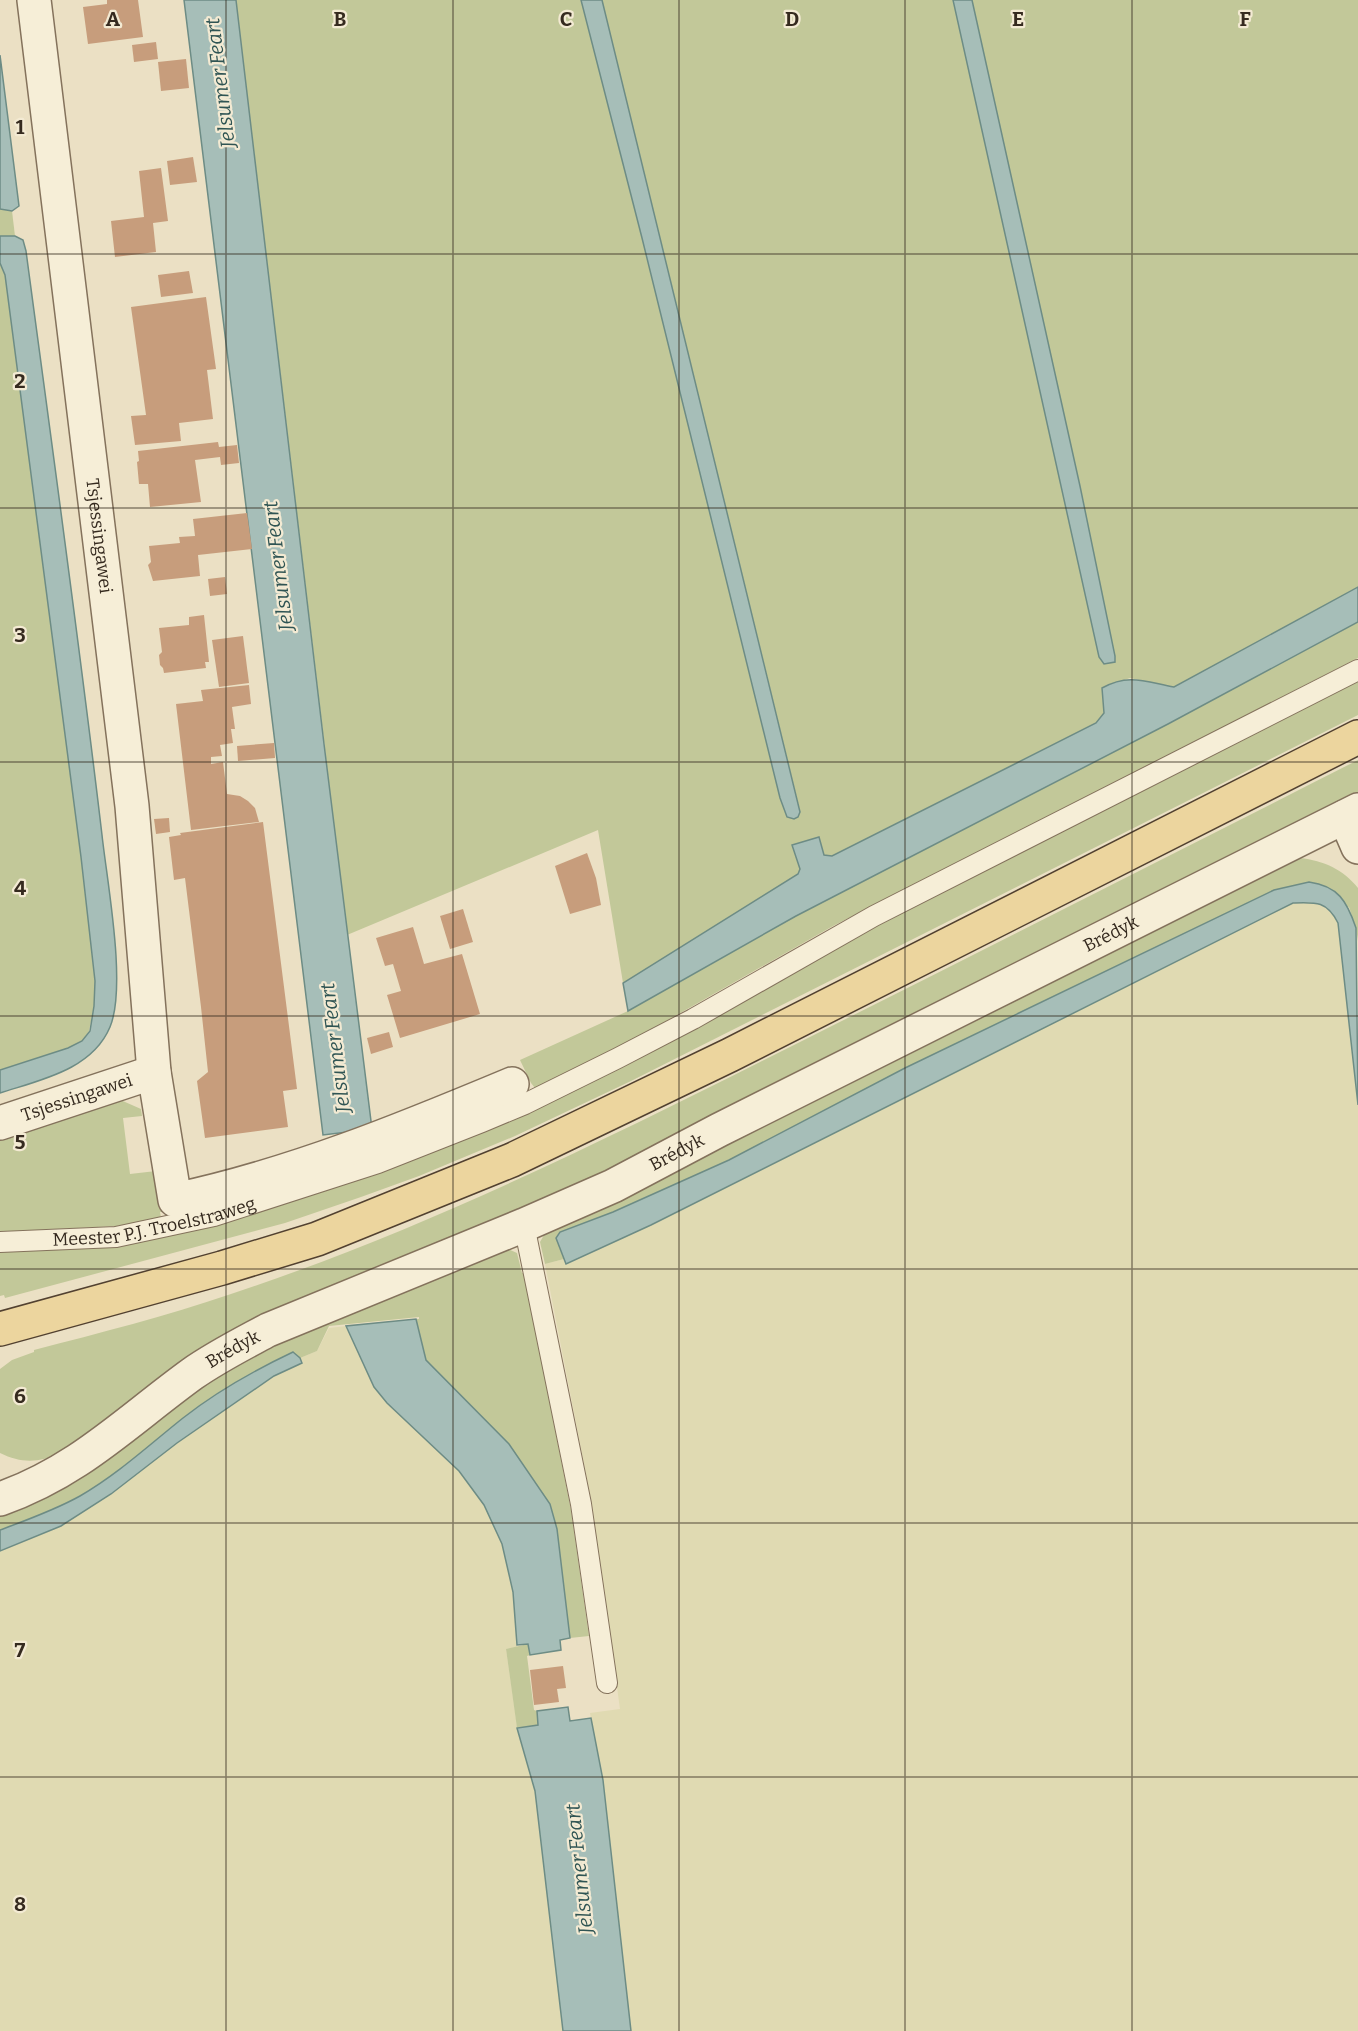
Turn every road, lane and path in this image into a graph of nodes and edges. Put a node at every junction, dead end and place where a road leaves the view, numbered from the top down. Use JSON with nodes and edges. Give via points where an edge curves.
{"nodes":[{"id":1,"x":34,"y":0,"type":"edge"},
{"id":2,"x":1358,"y":670,"type":"edge"},
{"id":3,"x":1358,"y":737,"type":"edge"},
{"id":4,"x":1351,"y":813,"type":"edge"},
{"id":5,"x":1358,"y":847,"type":"edge"},
{"id":6,"x":154,"y":1072,"type":"junction"},
{"id":7,"x":512,"y":1084,"type":"dead end"},
{"id":8,"x":0,"y":1123,"type":"edge"},
{"id":9,"x":524,"y":1225,"type":"junction"},
{"id":10,"x":0,"y":1242,"type":"edge"},
{"id":11,"x":0,"y":1329,"type":"edge"},
{"id":12,"x":0,"y":1499,"type":"edge"},
{"id":13,"x":607,"y":1683,"type":"dead end"}],
"edges":[{"from":1,"to":6,"type":"street","name":"Tsjessingawei","via":[[132,806]]},
{"from":2,"to":10,"type":"lane","name":"Meester P.J. Troelstraweg","via":[[874,916],[693,1019],[525,1104],[378,1163],[214,1216],[116,1236]]},
{"from":3,"to":11,"type":"main road","via":[[730,1055],[512,1160],[317,1239]]},
{"from":4,"to":5,"type":"street"},
{"from":4,"to":9,"type":"street","name":"Brédyk","via":[[613,1186]]},
{"from":6,"to":7,"type":"street","name":"Tsjessingawei","via":[[175,1200],[245,1184],[393,1134]]},
{"from":6,"to":8,"type":"street","name":"Tsjessingawei"},
{"from":9,"to":12,"type":"street","name":"Brédyk","via":[[268,1330],[193,1374],[91,1453],[52,1477]]},
{"from":9,"to":13,"type":"lane","via":[[580,1504]]}]}
